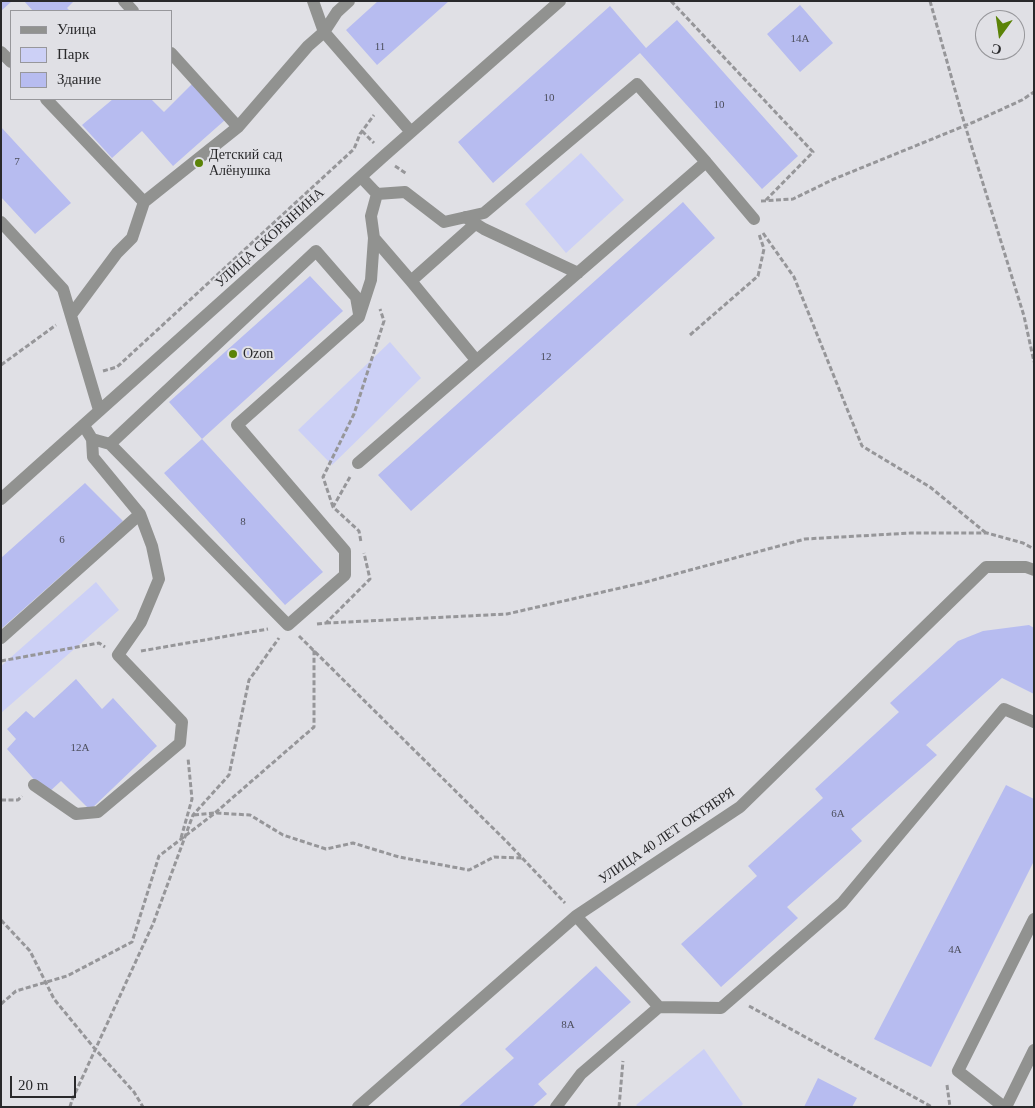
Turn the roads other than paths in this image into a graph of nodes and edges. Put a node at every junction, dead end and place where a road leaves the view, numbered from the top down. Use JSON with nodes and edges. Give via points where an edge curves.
{"nodes":[{"id":1,"x":313,"y":1,"type":"edge"},
{"id":2,"x":349,"y":1,"type":"edge"},
{"id":3,"x":560,"y":1,"type":"edge"},
{"id":4,"x":324,"y":32,"type":"junction"},
{"id":5,"x":1,"y":52,"type":"edge"},
{"id":6,"x":172,"y":54,"type":"edge"},
{"id":7,"x":10,"y":61,"type":"edge"},
{"id":8,"x":47,"y":100,"type":"edge"},
{"id":9,"x":238,"y":126,"type":"junction"},
{"id":10,"x":411,"y":132,"type":"junction"},
{"id":11,"x":706,"y":162,"type":"junction"},
{"id":12,"x":361,"y":177,"type":"junction"},
{"id":13,"x":377,"y":194,"type":"junction"},
{"id":14,"x":144,"y":202,"type":"junction"},
{"id":15,"x":754,"y":219,"type":"road end"},
{"id":16,"x":470,"y":220,"type":"junction"},
{"id":17,"x":1,"y":222,"type":"edge"},
{"id":18,"x":374,"y":238,"type":"junction"},
{"id":19,"x":578,"y":273,"type":"junction"},
{"id":20,"x":410,"y":281,"type":"junction"},
{"id":21,"x":71,"y":315,"type":"junction"},
{"id":22,"x":359,"y":317,"type":"junction"},
{"id":23,"x":476,"y":360,"type":"junction"},
{"id":24,"x":99,"y":410,"type":"junction"},
{"id":25,"x":84,"y":426,"type":"junction"},
{"id":26,"x":92,"y":439,"type":"junction"},
{"id":27,"x":110,"y":444,"type":"junction"},
{"id":28,"x":358,"y":462,"type":"road end"},
{"id":29,"x":1,"y":499,"type":"edge"},
{"id":30,"x":140,"y":514,"type":"junction"},
{"id":31,"x":1034,"y":570,"type":"edge"},
{"id":32,"x":1,"y":638,"type":"edge"},
{"id":33,"x":1034,"y":722,"type":"edge"},
{"id":34,"x":34,"y":785,"type":"dead end"},
{"id":35,"x":576,"y":916,"type":"junction"},
{"id":36,"x":1034,"y":919,"type":"edge"},
{"id":37,"x":658,"y":1007,"type":"junction"},
{"id":38,"x":1034,"y":1050,"type":"edge"},
{"id":39,"x":358,"y":1107,"type":"edge"},
{"id":40,"x":556,"y":1107,"type":"edge"},
{"id":41,"x":1005,"y":1107,"type":"edge"}],
"edges":[{"from":1,"to":4,"type":"street"},
{"from":2,"to":4,"type":"street"},
{"from":3,"to":10,"type":"street","name":"УЛИЦА СКОРЫНИНА"},
{"from":4,"to":9,"type":"street"},
{"from":4,"to":10,"type":"street"},
{"from":5,"to":7,"type":"street"},
{"from":6,"to":9,"type":"street"},
{"from":8,"to":14,"type":"street"},
{"from":9,"to":14,"type":"street"},
{"from":10,"to":12,"type":"street","name":"УЛИЦА СКОРЫНИНА"},
{"from":11,"to":15,"type":"street"},
{"from":11,"to":16,"type":"street","via":[[637,84],[484,213]]},
{"from":11,"to":19,"type":"street"},
{"from":12,"to":13,"type":"street"},
{"from":12,"to":24,"type":"street","name":"УЛИЦА СКОРЫНИНА"},
{"from":13,"to":16,"type":"street","via":[[405,192],[444,222]]},
{"from":13,"to":18,"type":"street","via":[[370,216]]},
{"from":14,"to":21,"type":"street","via":[[132,238]]},
{"from":16,"to":19,"type":"street"},
{"from":16,"to":20,"type":"street"},
{"from":17,"to":21,"type":"street","via":[[63,289]]},
{"from":18,"to":20,"type":"street"},
{"from":18,"to":22,"type":"street","via":[[371,280]]},
{"from":19,"to":23,"type":"street"},
{"from":20,"to":23,"type":"street"},
{"from":21,"to":24,"type":"street"},
{"from":22,"to":27,"type":"street","via":[[356,297],[316,251]]},
{"from":22,"to":27,"type":"street","via":[[237,425],[345,551],[345,575],[288,625]]},
{"from":23,"to":28,"type":"street"},
{"from":24,"to":25,"type":"street","name":"УЛИЦА СКОРЫНИНА"},
{"from":25,"to":26,"type":"street"},
{"from":25,"to":29,"type":"street","name":"УЛИЦА СКОРЫНИНА"},
{"from":26,"to":27,"type":"street"},
{"from":26,"to":30,"type":"street","via":[[93,457]]},
{"from":30,"to":32,"type":"street"},
{"from":30,"to":34,"type":"street","via":[[152,546],[159,579],[141,622],[118,655],[182,722],[180,742],[98,812],[76,814]]},
{"from":31,"to":35,"type":"street","name":"УЛИЦА 40 ЛЕТ ОКТЯБРЯ","via":[[1026,566],[986,567],[740,807]]},
{"from":33,"to":37,"type":"street","via":[[1004,709],[842,904],[721,1008]]},
{"from":35,"to":37,"type":"street"},
{"from":35,"to":39,"type":"street","name":"УЛИЦА 40 ЛЕТ ОКТЯБРЯ"},
{"from":36,"to":41,"type":"street","via":[[958,1072]]},
{"from":37,"to":40,"type":"street","via":[[581,1074]]},
{"from":38,"to":41,"type":"street"}]}
